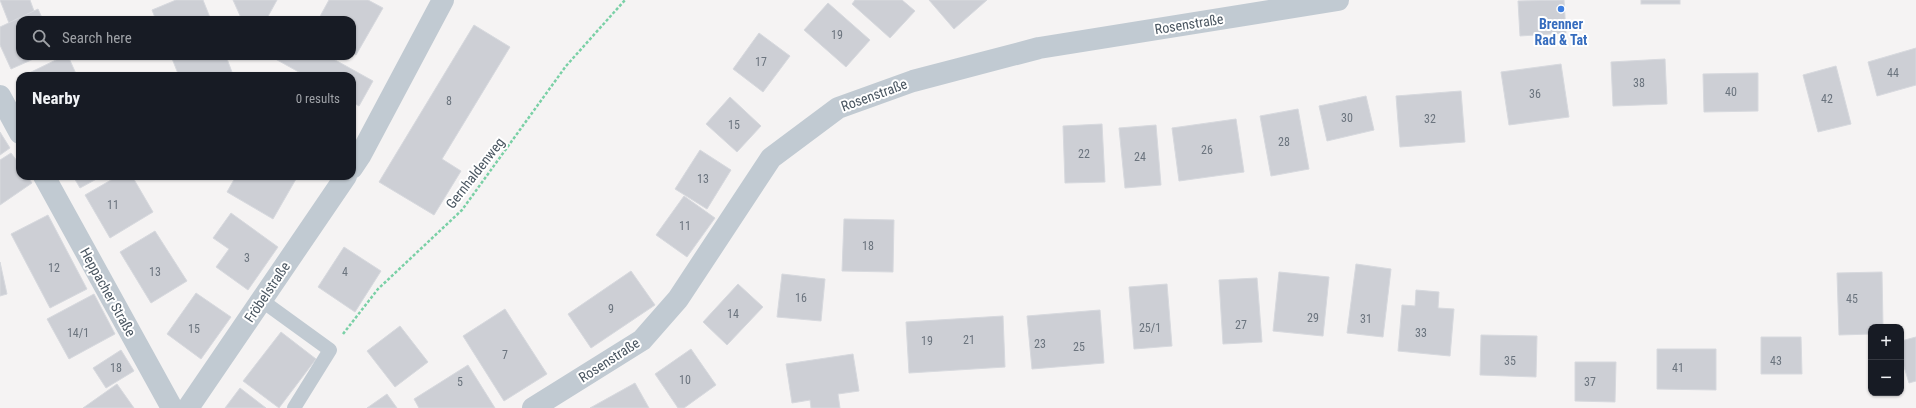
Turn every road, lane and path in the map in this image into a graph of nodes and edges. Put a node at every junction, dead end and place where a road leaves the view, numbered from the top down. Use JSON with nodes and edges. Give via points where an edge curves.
{"nodes":[{"id":1,"x":443,"y":0,"type":"edge"},
{"id":2,"x":625,"y":0,"type":"edge"},
{"id":3,"x":1338,"y":0,"type":"edge"},
{"id":4,"x":0,"y":96,"type":"edge"},
{"id":5,"x":16,"y":126,"type":"edge"},
{"id":6,"x":356,"y":162,"type":"edge"},
{"id":7,"x":46,"y":180,"type":"edge"},
{"id":8,"x":343,"y":180,"type":"edge"},
{"id":9,"x":262,"y":300,"type":"junction"},
{"id":10,"x":330,"y":350,"type":"junction"},
{"id":11,"x":172,"y":408,"type":"edge"},
{"id":12,"x":188,"y":408,"type":"edge"},
{"id":13,"x":294,"y":408,"type":"edge"},
{"id":14,"x":533,"y":408,"type":"edge"}],
"edges":[{"from":1,"to":6,"type":"street"},
{"from":2,"to":10,"type":"path","name":"Gernhaldenweg","via":[[566,66],[462,210],[378,289]]},
{"from":3,"to":14,"type":"street","name":"Rosenstraße","via":[[1039,48],[913,81],[838,108],[770,158],[678,299],[642,340]]},
{"from":4,"to":5,"type":"street"},
{"from":7,"to":11,"type":"street","name":"Heppacher Straße"},
{"from":8,"to":9,"type":"street","name":"Fröbelstraße"},
{"from":9,"to":10,"type":"lane"},
{"from":9,"to":12,"type":"street","name":"Fröbelstraße"},
{"from":10,"to":13,"type":"lane"}]}
